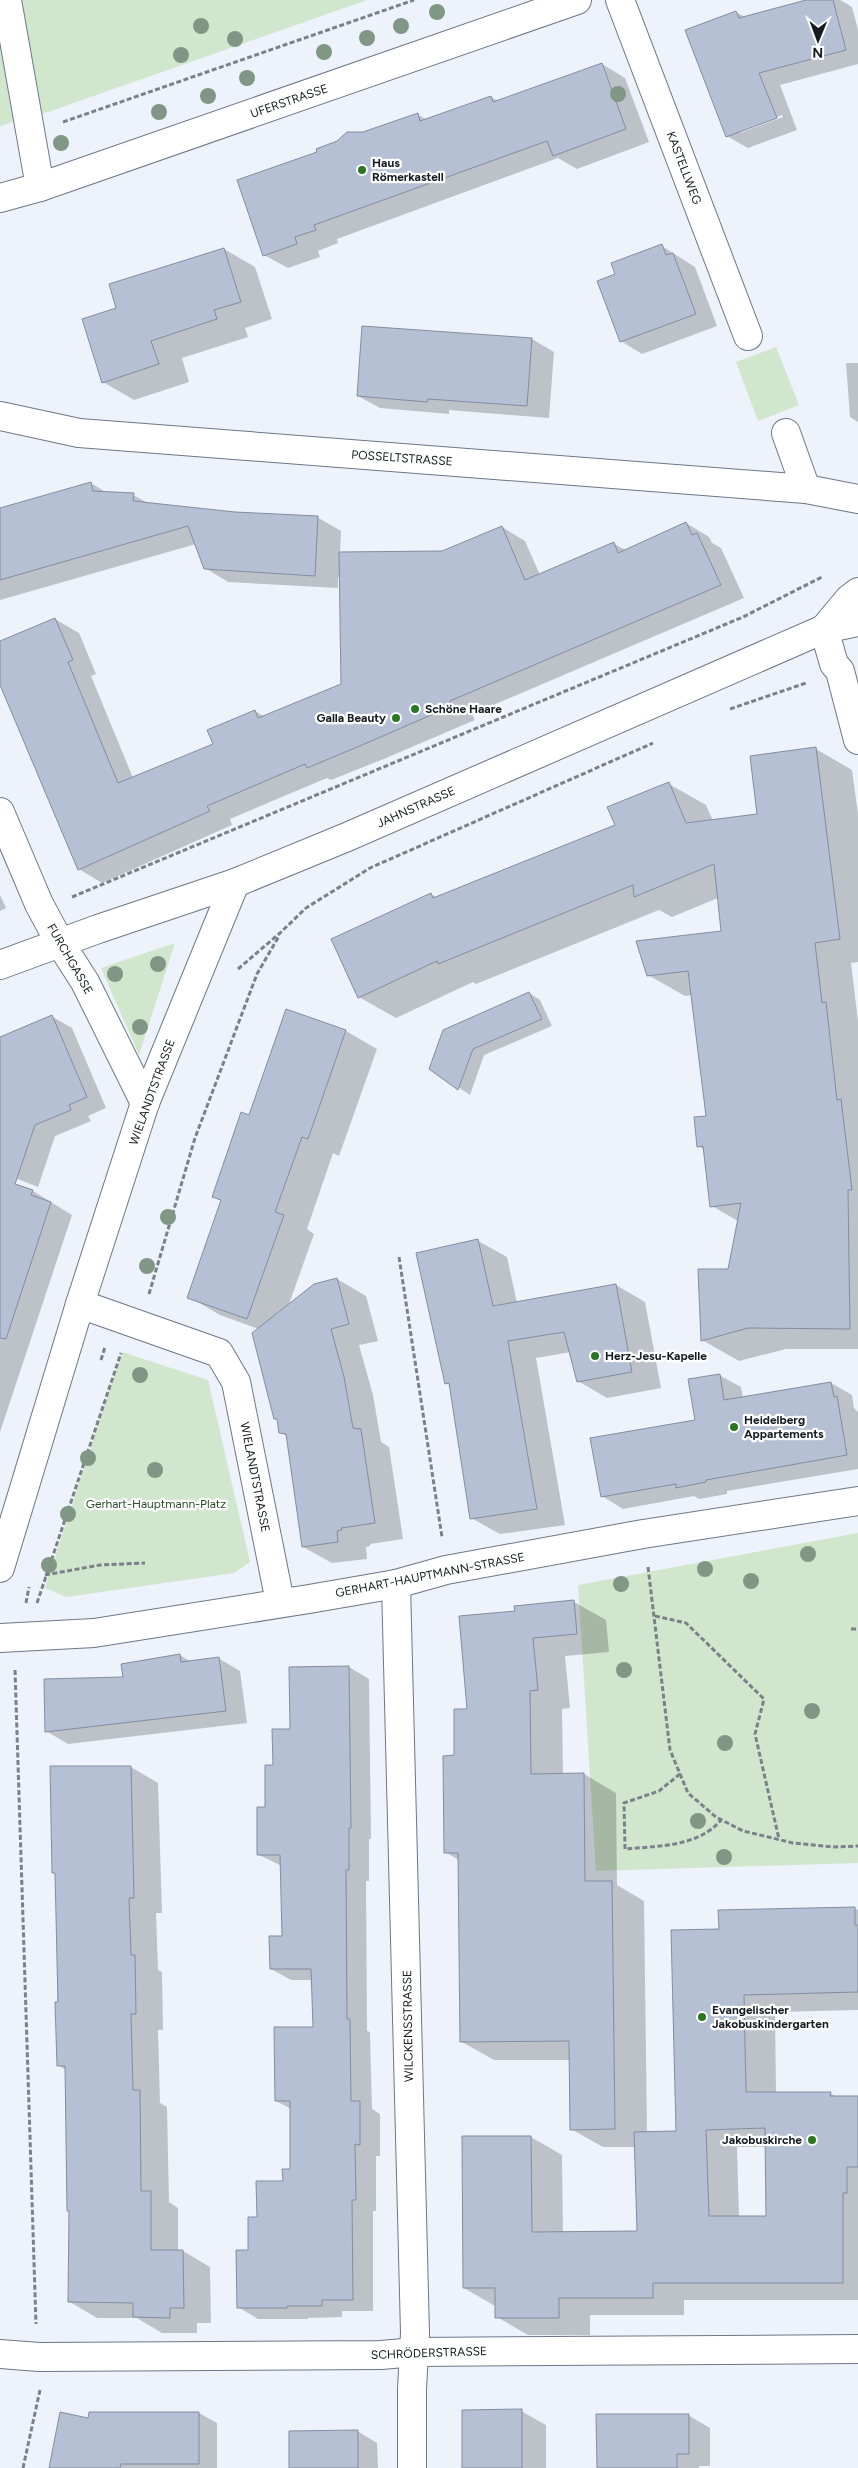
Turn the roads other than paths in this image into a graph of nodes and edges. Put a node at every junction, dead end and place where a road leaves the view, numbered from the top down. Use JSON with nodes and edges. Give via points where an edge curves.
{"nodes":[{"id":1,"x":8,"y":0,"type":"edge"},
{"id":2,"x":577,"y":0,"type":"edge"},
{"id":3,"x":620,"y":0,"type":"edge"},
{"id":4,"x":40,"y":187,"type":"junction"},
{"id":5,"x":0,"y":198,"type":"edge"},
{"id":6,"x":748,"y":336,"type":"dead end"},
{"id":7,"x":0,"y":416,"type":"edge"},
{"id":8,"x":786,"y":432,"type":"dead end"},
{"id":9,"x":858,"y":481,"type":"edge"},
{"id":10,"x":806,"y":489,"type":"junction"},
{"id":11,"x":858,"y":498,"type":"edge"},
{"id":12,"x":858,"y":592,"type":"edge"},
{"id":13,"x":858,"y":622,"type":"edge"},
{"id":14,"x":824,"y":629,"type":"junction"},
{"id":15,"x":858,"y":740,"type":"edge"},
{"id":16,"x":0,"y":812,"type":"edge"},
{"id":17,"x":235,"y":883,"type":"junction"},
{"id":18,"x":60,"y":943,"type":"junction"},
{"id":19,"x":0,"y":965,"type":"edge"},
{"id":20,"x":145,"y":1103,"type":"junction"},
{"id":21,"x":80,"y":1304,"type":"junction"},
{"id":22,"x":858,"y":1502,"type":"edge"},
{"id":23,"x":0,"y":1568,"type":"edge"},
{"id":24,"x":396,"y":1584,"type":"junction"},
{"id":25,"x":280,"y":1602,"type":"junction"},
{"id":26,"x":0,"y":1638,"type":"edge"},
{"id":27,"x":858,"y":2349,"type":"edge"},
{"id":28,"x":415,"y":2352,"type":"junction"},
{"id":29,"x":0,"y":2354,"type":"edge"},
{"id":30,"x":412,"y":2468,"type":"edge"}],
"edges":[{"from":1,"to":4,"type":"street"},
{"from":2,"to":4,"type":"street","name":"UFERSTRASSE"},
{"from":3,"to":6,"type":"street","name":"KASTELLWEG"},
{"from":4,"to":5,"type":"street","name":"UFERSTRASSE"},
{"from":7,"to":10,"type":"street","name":"POSSELTSTRASSE","via":[[79,433]]},
{"from":8,"to":10,"type":"street"},
{"from":9,"to":10,"type":"street","name":"POSSELTSTRASSE"},
{"from":10,"to":11,"type":"street","name":"POSSELTSTRASSE"},
{"from":12,"to":14,"type":"street","name":"JAHNSTRASSE","via":[[849,598]]},
{"from":13,"to":14,"type":"street","name":"JAHNSTRASSE"},
{"from":14,"to":15,"type":"street","via":[[834,664],[840,671]]},
{"from":14,"to":17,"type":"street","name":"JAHNSTRASSE","via":[[347,838]]},
{"from":16,"to":18,"type":"street","name":"FURCHGASSE","via":[[39,904]]},
{"from":17,"to":18,"type":"street","name":"JAHNSTRASSE"},
{"from":17,"to":20,"type":"street","name":"WIELANDTSTRASSE"},
{"from":18,"to":19,"type":"street","name":"JAHNSTRASSE"},
{"from":18,"to":20,"type":"street","name":"FURCHGASSE","via":[[85,982]]},
{"from":20,"to":21,"type":"street","name":"WIELANDTSTRASSE"},
{"from":21,"to":23,"type":"street","name":"WIELANDTSTRASSE"},
{"from":21,"to":25,"type":"street","name":"WIELANDTSTRASSE","via":[[219,1353],[236,1382]]},
{"from":22,"to":24,"type":"street","name":"GERHART-HAUPTMANN-STRASSE","via":[[643,1534],[446,1570]]},
{"from":24,"to":25,"type":"street","name":"GERHART-HAUPTMANN-STRASSE"},
{"from":24,"to":28,"type":"street","name":"WILCKENSSTRASSE"},
{"from":25,"to":26,"type":"street","name":"GERHART-HAUPTMANN-STRASSE","via":[[94,1633]]},
{"from":27,"to":28,"type":"street","name":"SCHRÖDERSTRASSE"},
{"from":28,"to":29,"type":"street","name":"SCHRÖDERSTRASSE","via":[[39,2357]]},
{"from":28,"to":30,"type":"street","name":"WILCKENSSTRASSE"}]}
